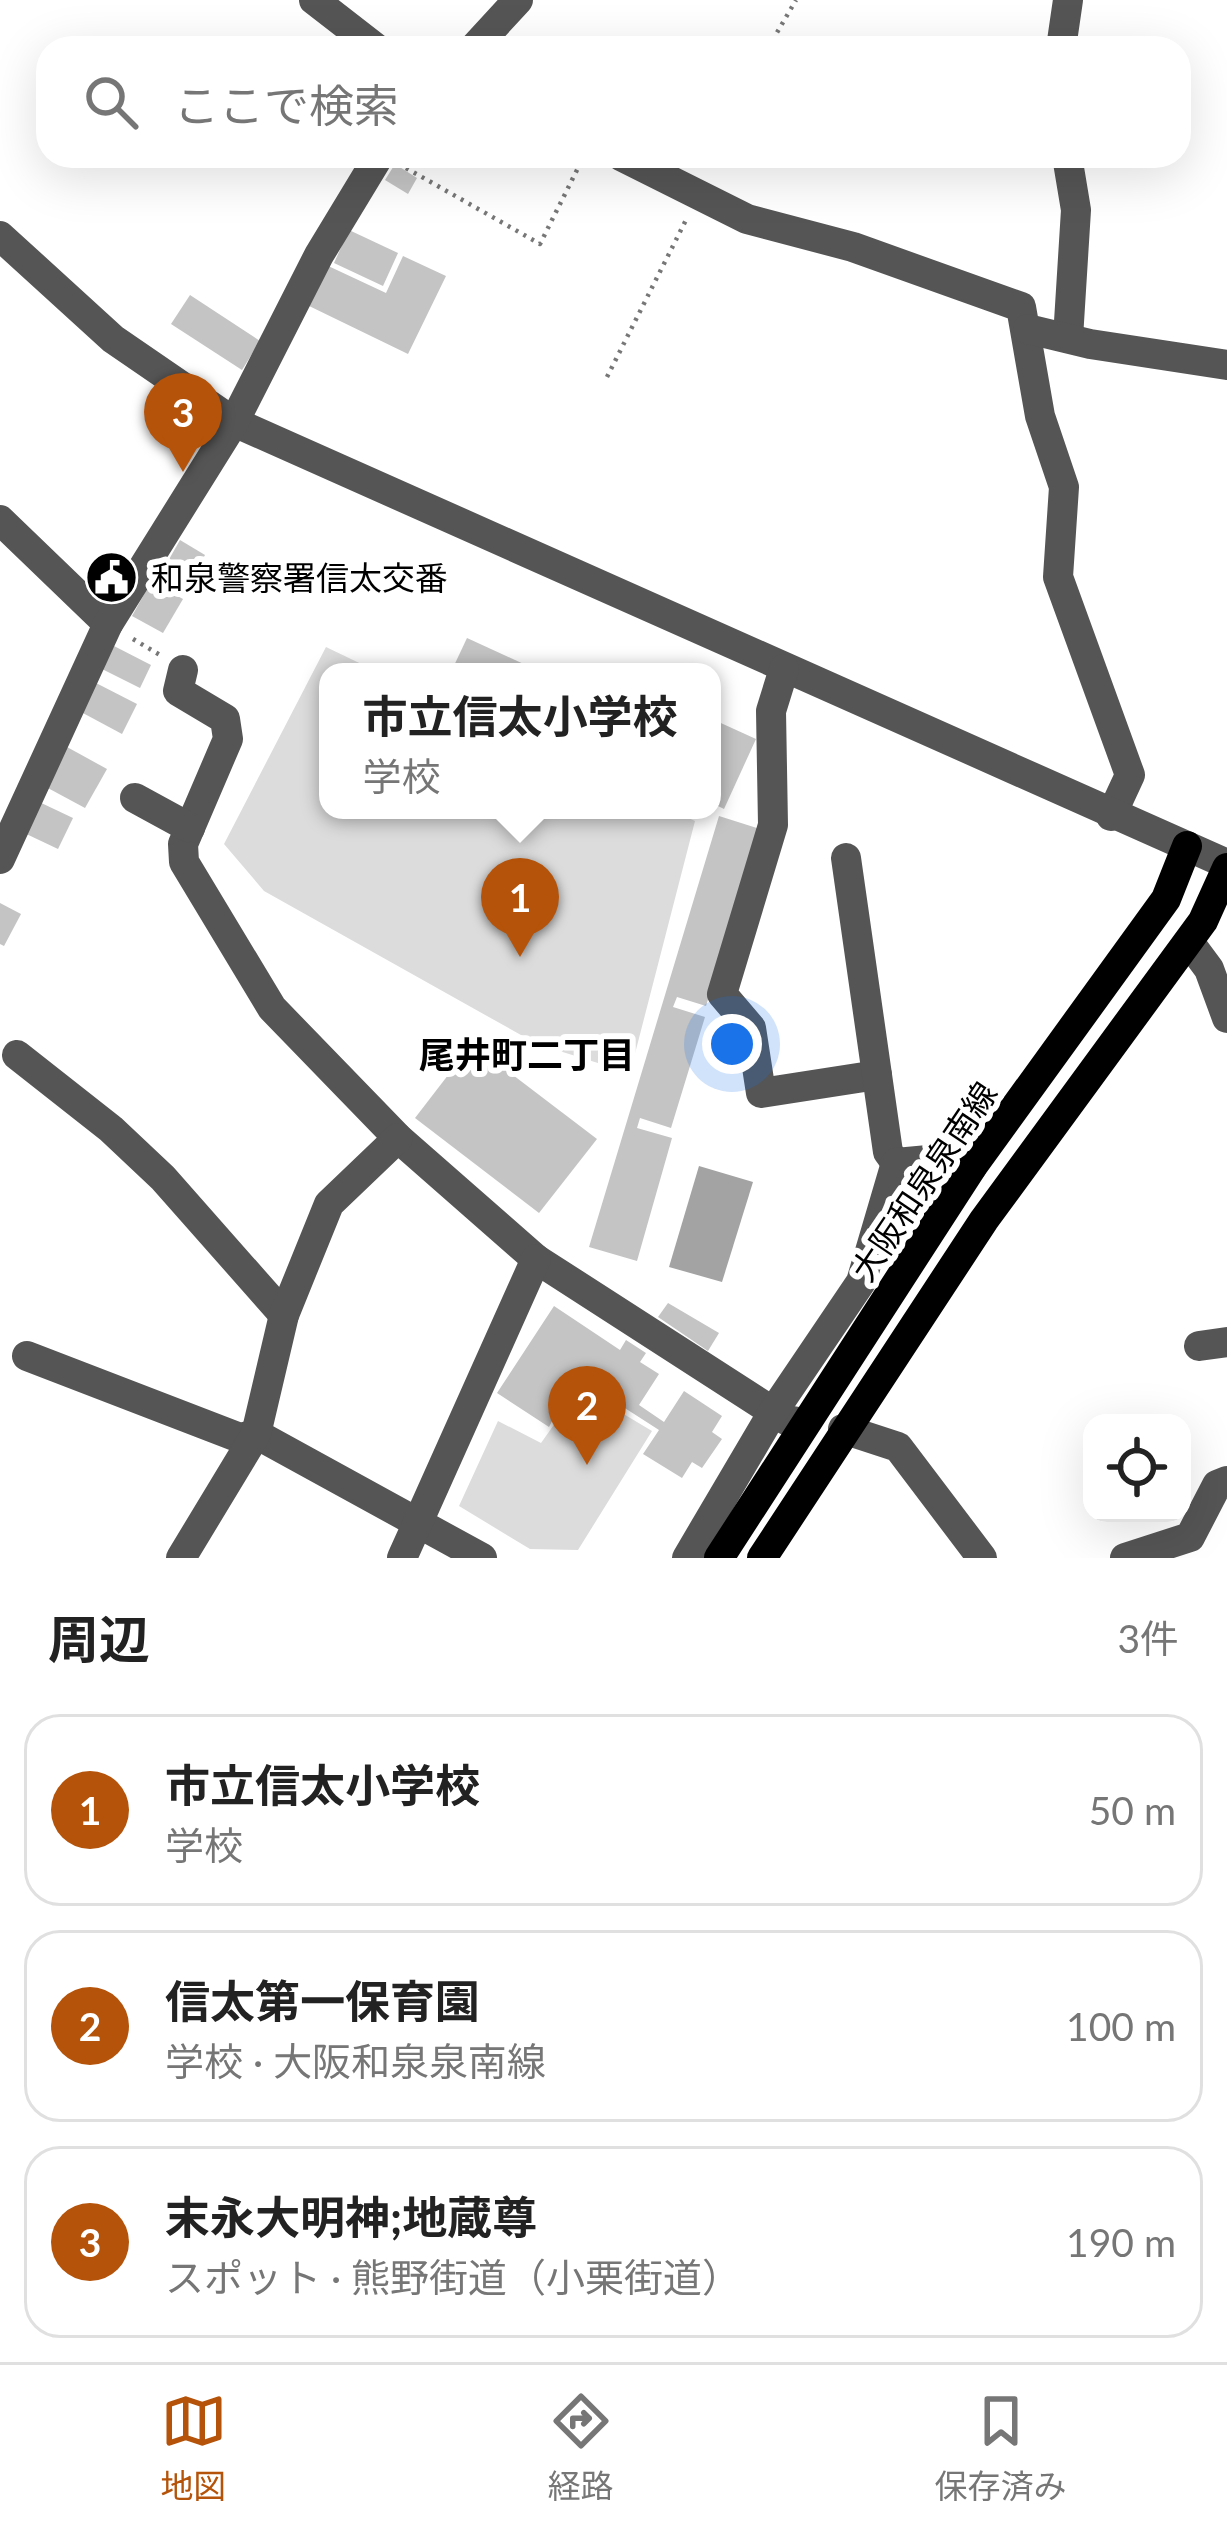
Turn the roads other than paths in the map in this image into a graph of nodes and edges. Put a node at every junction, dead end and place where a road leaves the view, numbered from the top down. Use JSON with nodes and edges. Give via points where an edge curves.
{"nodes":[{"id":1,"x":314,"y":0,"type":"edge"},
{"id":2,"x":518,"y":0,"type":"edge"},
{"id":3,"x":1068,"y":0,"type":"edge"},
{"id":4,"x":360,"y":36,"type":"edge"},
{"id":5,"x":484,"y":36,"type":"edge"},
{"id":6,"x":1063,"y":36,"type":"edge"},
{"id":7,"x":386,"y":168,"type":"edge"},
{"id":8,"x":646,"y":168,"type":"edge"},
{"id":9,"x":1069,"y":168,"type":"edge"},
{"id":10,"x":0,"y":236,"type":"edge"},
{"id":11,"x":1028,"y":328,"type":"junction"},
{"id":12,"x":1068,"y":338,"type":"junction"},
{"id":13,"x":1227,"y":364,"type":"edge"},
{"id":14,"x":233,"y":422,"type":"junction"},
{"id":15,"x":0,"y":520,"type":"edge"},
{"id":16,"x":108,"y":624,"type":"junction"},
{"id":17,"x":784,"y":669,"type":"junction"},
{"id":18,"x":183,"y":670,"type":"dead end"},
{"id":19,"x":135,"y":798,"type":"dead end"},
{"id":20,"x":1111,"y":816,"type":"junction"},
{"id":21,"x":190,"y":828,"type":"junction"},
{"id":22,"x":1186,"y":846,"type":"junction"},
{"id":23,"x":0,"y":859,"type":"edge"},
{"id":24,"x":846,"y":859,"type":"dead end"},
{"id":25,"x":1227,"y":866,"type":"edge"},
{"id":26,"x":1189,"y":942,"type":"junction"},
{"id":27,"x":1227,"y":1018,"type":"edge"},
{"id":28,"x":16,"y":1055,"type":"dead end"},
{"id":29,"x":877,"y":1075,"type":"junction"},
{"id":30,"x":398,"y":1138,"type":"junction"},
{"id":31,"x":896,"y":1163,"type":"junction"},
{"id":32,"x":972,"y":1167,"type":"junction"},
{"id":33,"x":536,"y":1259,"type":"junction"},
{"id":34,"x":284,"y":1315,"type":"junction"},
{"id":35,"x":28,"y":1356,"type":"dead end"},
{"id":36,"x":773,"y":1412,"type":"junction"},
{"id":37,"x":806,"y":1423,"type":"junction"},
{"id":38,"x":843,"y":1429,"type":"junction"},
{"id":39,"x":256,"y":1434,"type":"junction"},
{"id":40,"x":1227,"y":1481,"type":"edge"},
{"id":41,"x":419,"y":1521,"type":"junction"},
{"id":42,"x":181,"y":1558,"type":"edge"},
{"id":43,"x":402,"y":1558,"type":"edge"},
{"id":44,"x":482,"y":1558,"type":"edge"},
{"id":45,"x":687,"y":1558,"type":"edge"},
{"id":46,"x":718,"y":1558,"type":"edge"},
{"id":47,"x":762,"y":1558,"type":"edge"},
{"id":48,"x":982,"y":1558,"type":"edge"},
{"id":49,"x":1125,"y":1558,"type":"edge"}],
"edges":[{"from":1,"to":4,"type":"street"},
{"from":2,"to":5,"type":"street"},
{"from":3,"to":6,"type":"street"},
{"from":7,"to":14,"type":"street","via":[[319,255]]},
{"from":8,"to":11,"type":"street","via":[[747,219],[1021,307]]},
{"from":9,"to":12,"type":"street","via":[[1076,210]]},
{"from":10,"to":14,"type":"street","via":[[113,339]]},
{"from":11,"to":12,"type":"street"},
{"from":11,"to":20,"type":"street","via":[[1040,416],[1064,487],[1058,578],[1130,775]]},
{"from":12,"to":13,"type":"street"},
{"from":14,"to":16,"type":"street"},
{"from":14,"to":17,"type":"street"},
{"from":15,"to":16,"type":"street"},
{"from":16,"to":23,"type":"street"},
{"from":17,"to":20,"type":"street"},
{"from":17,"to":29,"type":"street","via":[[771,711],[773,825],[722,994],[752,1028],[761,1093]]},
{"from":18,"to":21,"type":"street","via":[[178,691],[224,719],[228,739]]},
{"from":19,"to":21,"type":"street"},
{"from":20,"to":22,"type":"street"},
{"from":21,"to":30,"type":"street","via":[[183,844],[191,880],[272,1007]]},
{"from":22,"to":25,"type":"street"},
{"from":22,"to":32,"type":"main road","name":"大阪和泉泉南線","via":[[1166,899]]},
{"from":24,"to":29,"type":"street"},
{"from":25,"to":26,"type":"main road"},
{"from":26,"to":27,"type":"street"},
{"from":26,"to":38,"type":"main road"},
{"from":28,"to":34,"type":"street","via":[[164,1178]]},
{"from":29,"to":31,"type":"street"},
{"from":30,"to":33,"type":"street"},
{"from":30,"to":34,"type":"street","via":[[329,1204]]},
{"from":31,"to":32,"type":"street","via":[[950,1158]]},
{"from":31,"to":36,"type":"street","via":[[861,1282]]},
{"from":32,"to":37,"type":"main road","name":"大阪和泉泉南線"},
{"from":33,"to":36,"type":"street"},
{"from":33,"to":41,"type":"street"},
{"from":34,"to":39,"type":"street"},
{"from":35,"to":39,"type":"street","via":[[240,1438]]},
{"from":36,"to":37,"type":"street"},
{"from":36,"to":45,"type":"street"},
{"from":37,"to":46,"type":"main road","name":"大阪和泉泉南線"},
{"from":38,"to":47,"type":"main road"},
{"from":38,"to":48,"type":"street","via":[[898,1447]]},
{"from":39,"to":41,"type":"street"},
{"from":39,"to":42,"type":"street"},
{"from":40,"to":49,"type":"street","via":[[1217,1485],[1190,1537]]},
{"from":41,"to":43,"type":"street"},
{"from":41,"to":44,"type":"street"}]}
